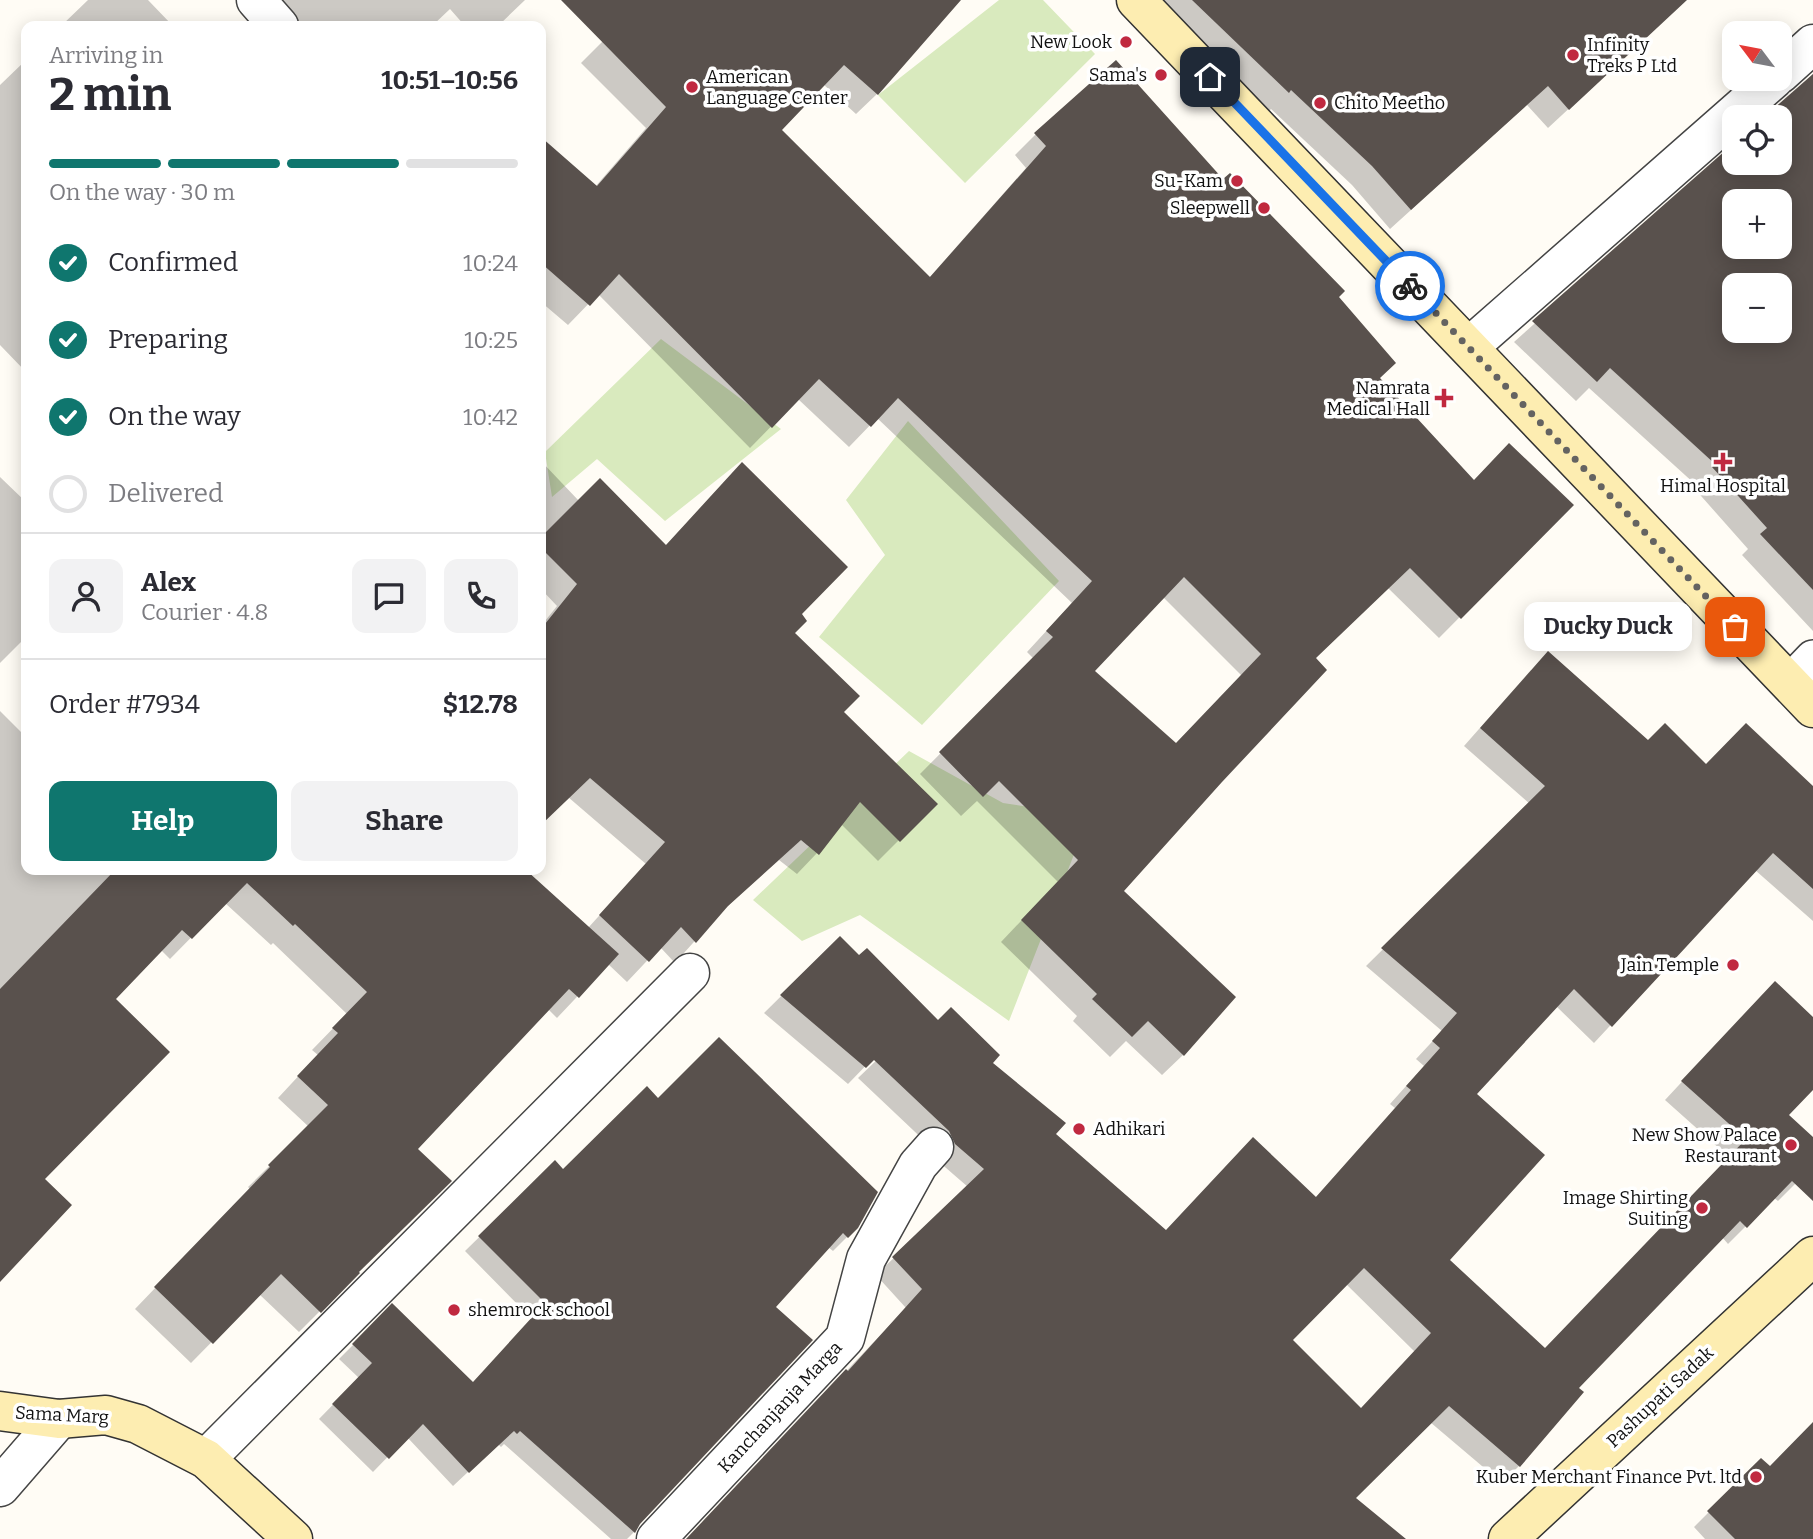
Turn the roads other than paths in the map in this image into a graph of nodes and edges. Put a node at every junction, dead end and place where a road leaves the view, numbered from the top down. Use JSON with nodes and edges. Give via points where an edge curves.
{"nodes":[{"id":1,"x":256,"y":0,"type":"edge"},
{"id":2,"x":1136,"y":0,"type":"edge"},
{"id":3,"x":275,"y":21,"type":"edge"},
{"id":4,"x":1813,"y":44,"type":"edge"},
{"id":5,"x":1792,"y":63,"type":"edge"},
{"id":6,"x":1760,"y":91,"type":"edge"},
{"id":7,"x":1469,"y":347,"type":"junction"},
{"id":8,"x":1805,"y":683,"type":"edge"},
{"id":9,"x":690,"y":973,"type":"dead end"},
{"id":10,"x":934,"y":1147,"type":"dead end"},
{"id":11,"x":1813,"y":1256,"type":"edge"},
{"id":12,"x":0,"y":1411,"type":"edge"},
{"id":13,"x":59,"y":1419,"type":"junction"},
{"id":14,"x":206,"y":1460,"type":"junction"},
{"id":15,"x":0,"y":1487,"type":"edge"},
{"id":16,"x":293,"y":1539,"type":"edge"},
{"id":17,"x":656,"y":1539,"type":"edge"},
{"id":18,"x":1508,"y":1539,"type":"edge"}],
"edges":[{"from":1,"to":3,"type":"street"},
{"from":2,"to":7,"type":"main road"},
{"from":4,"to":5,"type":"street"},
{"from":6,"to":7,"type":"street"},
{"from":7,"to":8,"type":"main road"},
{"from":9,"to":14,"type":"street"},
{"from":10,"to":17,"type":"street","name":"Kanchanjanja Marga","via":[[918,1165],[866,1259],[845,1338]]},
{"from":11,"to":18,"type":"main road","name":"Pashupati Sadak"},
{"from":12,"to":13,"type":"main road","name":"Sama Marg"},
{"from":13,"to":14,"type":"main road","name":"Sama Marg","via":[[117,1418],[138,1424]]},
{"from":13,"to":15,"type":"street"},
{"from":14,"to":16,"type":"main road","name":"Sama Marg"}]}
